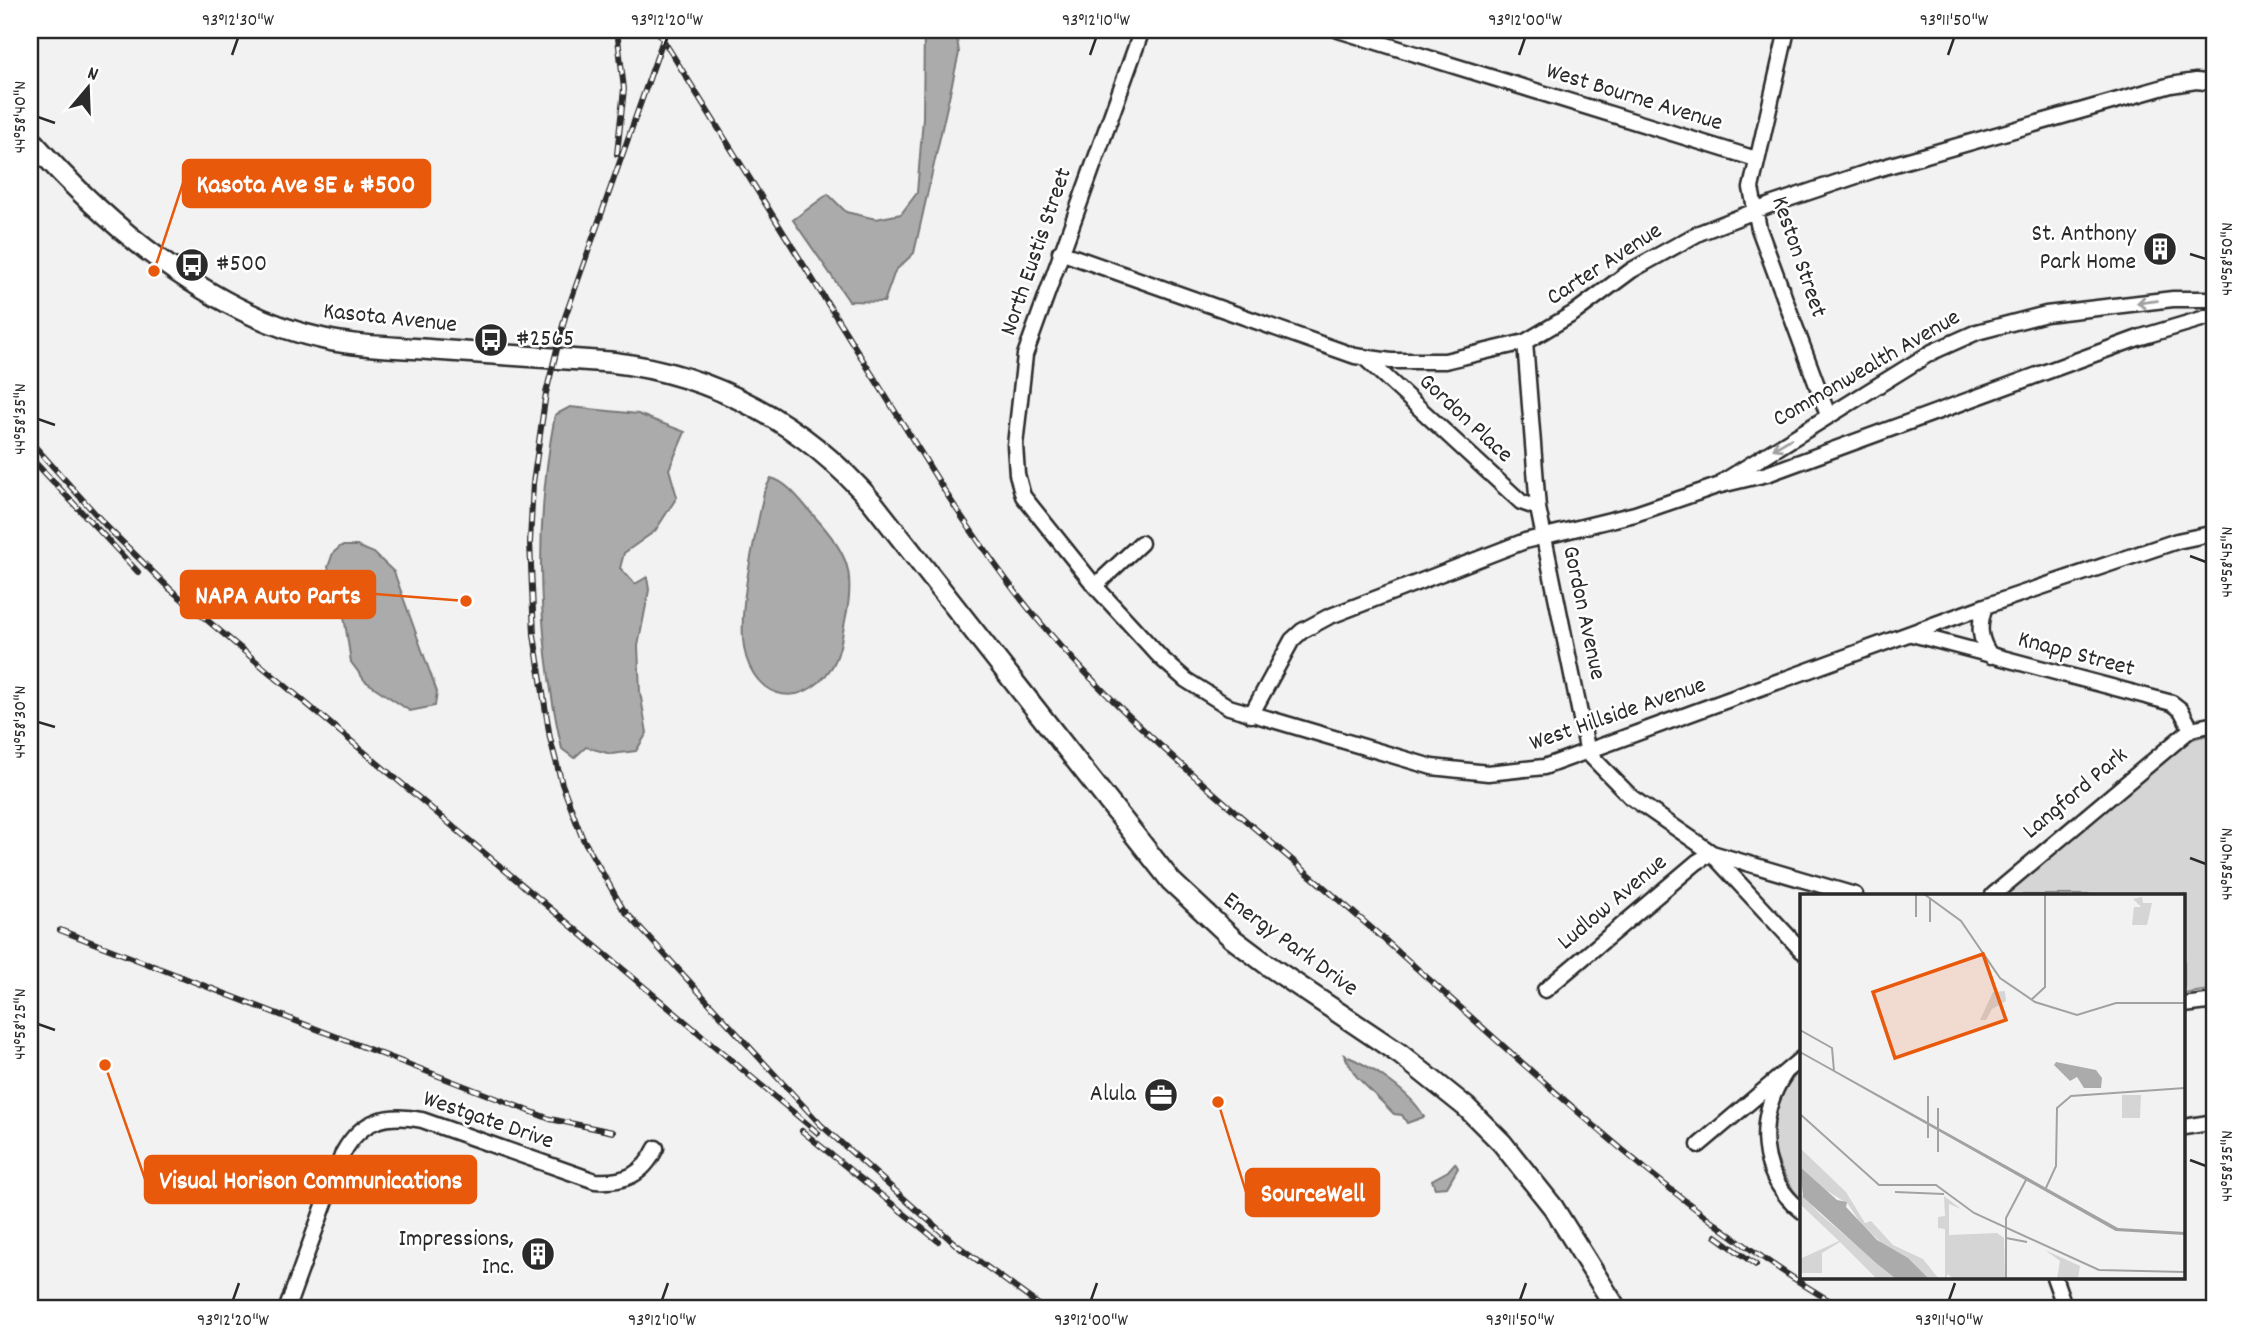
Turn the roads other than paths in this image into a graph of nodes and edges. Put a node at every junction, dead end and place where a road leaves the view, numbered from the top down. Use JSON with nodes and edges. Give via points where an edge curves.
{"nodes":[{"id":1,"x":1142,"y":30,"type":"edge"},
{"id":2,"x":1338,"y":30,"type":"edge"},
{"id":3,"x":1787,"y":30,"type":"edge"},
{"id":4,"x":2215,"y":83,"type":"edge"},
{"id":5,"x":30,"y":139,"type":"edge"},
{"id":6,"x":1756,"y":159,"type":"junction"},
{"id":7,"x":1755,"y":212,"type":"junction"},
{"id":8,"x":1060,"y":252,"type":"junction"},
{"id":9,"x":2215,"y":299,"type":"edge"},
{"id":10,"x":2215,"y":315,"type":"edge"},
{"id":11,"x":1525,"y":342,"type":"junction"},
{"id":12,"x":1365,"y":358,"type":"junction"},
{"id":13,"x":1828,"y":415,"type":"junction"},
{"id":14,"x":1717,"y":486,"type":"junction"},
{"id":15,"x":1023,"y":496,"type":"joint"},
{"id":16,"x":1538,"y":508,"type":"junction"},
{"id":17,"x":2215,"y":533,"type":"edge"},
{"id":18,"x":1543,"y":536,"type":"junction"},
{"id":19,"x":1141,"y":543,"type":"dead end"},
{"id":20,"x":925,"y":568,"type":"joint"},
{"id":21,"x":1095,"y":586,"type":"junction"},
{"id":22,"x":1985,"y":607,"type":"junction"},
{"id":23,"x":1912,"y":634,"type":"junction"},
{"id":24,"x":1992,"y":656,"type":"junction"},
{"id":25,"x":1251,"y":715,"type":"junction"},
{"id":26,"x":2215,"y":724,"type":"edge"},
{"id":27,"x":2191,"y":729,"type":"junction"},
{"id":28,"x":1588,"y":753,"type":"junction"},
{"id":29,"x":1712,"y":853,"type":"junction"},
{"id":30,"x":1852,"y":894,"type":"edge"},
{"id":31,"x":1994,"y":894,"type":"edge"},
{"id":32,"x":1800,"y":949,"type":"edge"},
{"id":33,"x":1545,"y":990,"type":"dead end"},
{"id":34,"x":2215,"y":1001,"type":"edge"},
{"id":35,"x":2186,"y":1005,"type":"edge"},
{"id":36,"x":1800,"y":1060,"type":"edge"},
{"id":37,"x":1785,"y":1073,"type":"junction"},
{"id":38,"x":2215,"y":1122,"type":"edge"},
{"id":39,"x":2186,"y":1127,"type":"edge"},
{"id":40,"x":1699,"y":1145,"type":"dead end"},
{"id":41,"x":656,"y":1148,"type":"dead end"},
{"id":42,"x":1800,"y":1209,"type":"edge"},
{"id":43,"x":2054,"y":1278,"type":"edge"},
{"id":44,"x":287,"y":1308,"type":"edge"},
{"id":45,"x":1616,"y":1308,"type":"edge"},
{"id":46,"x":2065,"y":1308,"type":"edge"}],
"edges":[{"from":1,"to":8,"type":"street","name":"North Eustis Street"},
{"from":2,"to":6,"type":"street","name":"West Bourne Avenue"},
{"from":3,"to":6,"type":"street","name":"Keston Street"},
{"from":4,"to":7,"type":"street","name":"Carter Avenue","via":[[2196,80],[2171,85],[1877,169]]},
{"from":5,"to":20,"type":"street","name":"Kasota Avenue","via":[[133,239],[203,287],[281,327],[336,341],[653,369],[695,380],[779,420],[832,460]]},
{"from":6,"to":7,"type":"street","name":"Keston Street","via":[[1751,188]]},
{"from":7,"to":11,"type":"street","name":"Carter Avenue","via":[[1667,249]]},
{"from":7,"to":13,"type":"street","name":"Keston Street"},
{"from":8,"to":12,"type":"street","name":"Carter Avenue"},
{"from":8,"to":15,"type":"street","name":"North Eustis Street","via":[[1035,323],[1021,383],[1015,445]]},
{"from":9,"to":13,"type":"street","name":"Commonwealth Avenue","one_way":true,"via":[[2160,300],[2000,324],[1932,352]]},
{"from":10,"to":14,"type":"street","name":"Commonwealth Avenue","via":[[2141,337],[1768,474]]},
{"from":11,"to":12,"type":"street","name":"Carter Avenue","via":[[1445,361]]},
{"from":11,"to":16,"type":"street","name":"Gordon Avenue"},
{"from":12,"to":16,"type":"street","name":"Gordon Place","via":[[1521,502]]},
{"from":13,"to":14,"type":"street","name":"Commonwealth Avenue","one_way":true},
{"from":14,"to":18,"type":"street","name":"Commonwealth Avenue","via":[[1635,514]]},
{"from":15,"to":21,"type":"street","name":"West Hillside Avenue"},
{"from":16,"to":18,"type":"street","name":"Gordon Avenue"},
{"from":17,"to":22,"type":"street","name":"West Hillside Avenue","via":[[2167,544]]},
{"from":18,"to":25,"type":"street","name":"Commonwealth Avenue","via":[[1302,631],[1285,650]]},
{"from":18,"to":28,"type":"street","name":"Gordon Avenue"},
{"from":19,"to":21,"type":"street"},
{"from":20,"to":45,"type":"street","name":"Energy Park Drive","via":[[1171,881],[1251,953],[1400,1054],[1466,1107],[1524,1168]]},
{"from":21,"to":25,"type":"street","name":"West Hillside Avenue","via":[[1186,680]]},
{"from":22,"to":23,"type":"street","name":"West Hillside Avenue"},
{"from":22,"to":24,"type":"street","via":[[1980,629],[1984,647]]},
{"from":23,"to":24,"type":"street","name":"Knapp Street"},
{"from":23,"to":28,"type":"street","name":"West Hillside Avenue"},
{"from":24,"to":27,"type":"street","name":"Knapp Street","via":[[2172,704],[2181,710]]},
{"from":25,"to":28,"type":"street","name":"West Hillside Avenue","via":[[1460,771],[1516,772]]},
{"from":26,"to":27,"type":"street"},
{"from":27,"to":31,"type":"street","name":"Langford Park"},
{"from":28,"to":29,"type":"street","via":[[1631,797]]},
{"from":29,"to":30,"type":"street"},
{"from":29,"to":32,"type":"street"},
{"from":29,"to":33,"type":"street","name":"Ludlow Avenue"},
{"from":34,"to":35,"type":"street"},
{"from":36,"to":37,"type":"street"},
{"from":37,"to":40,"type":"street"},
{"from":37,"to":42,"type":"street","via":[[1768,1107],[1764,1144],[1774,1178]]},
{"from":38,"to":39,"type":"street"},
{"from":41,"to":44,"type":"street","name":"Westgate Drive","via":[[635,1176],[595,1181],[422,1120],[382,1117],[352,1136],[343,1153]]},
{"from":43,"to":46,"type":"street"}]}
